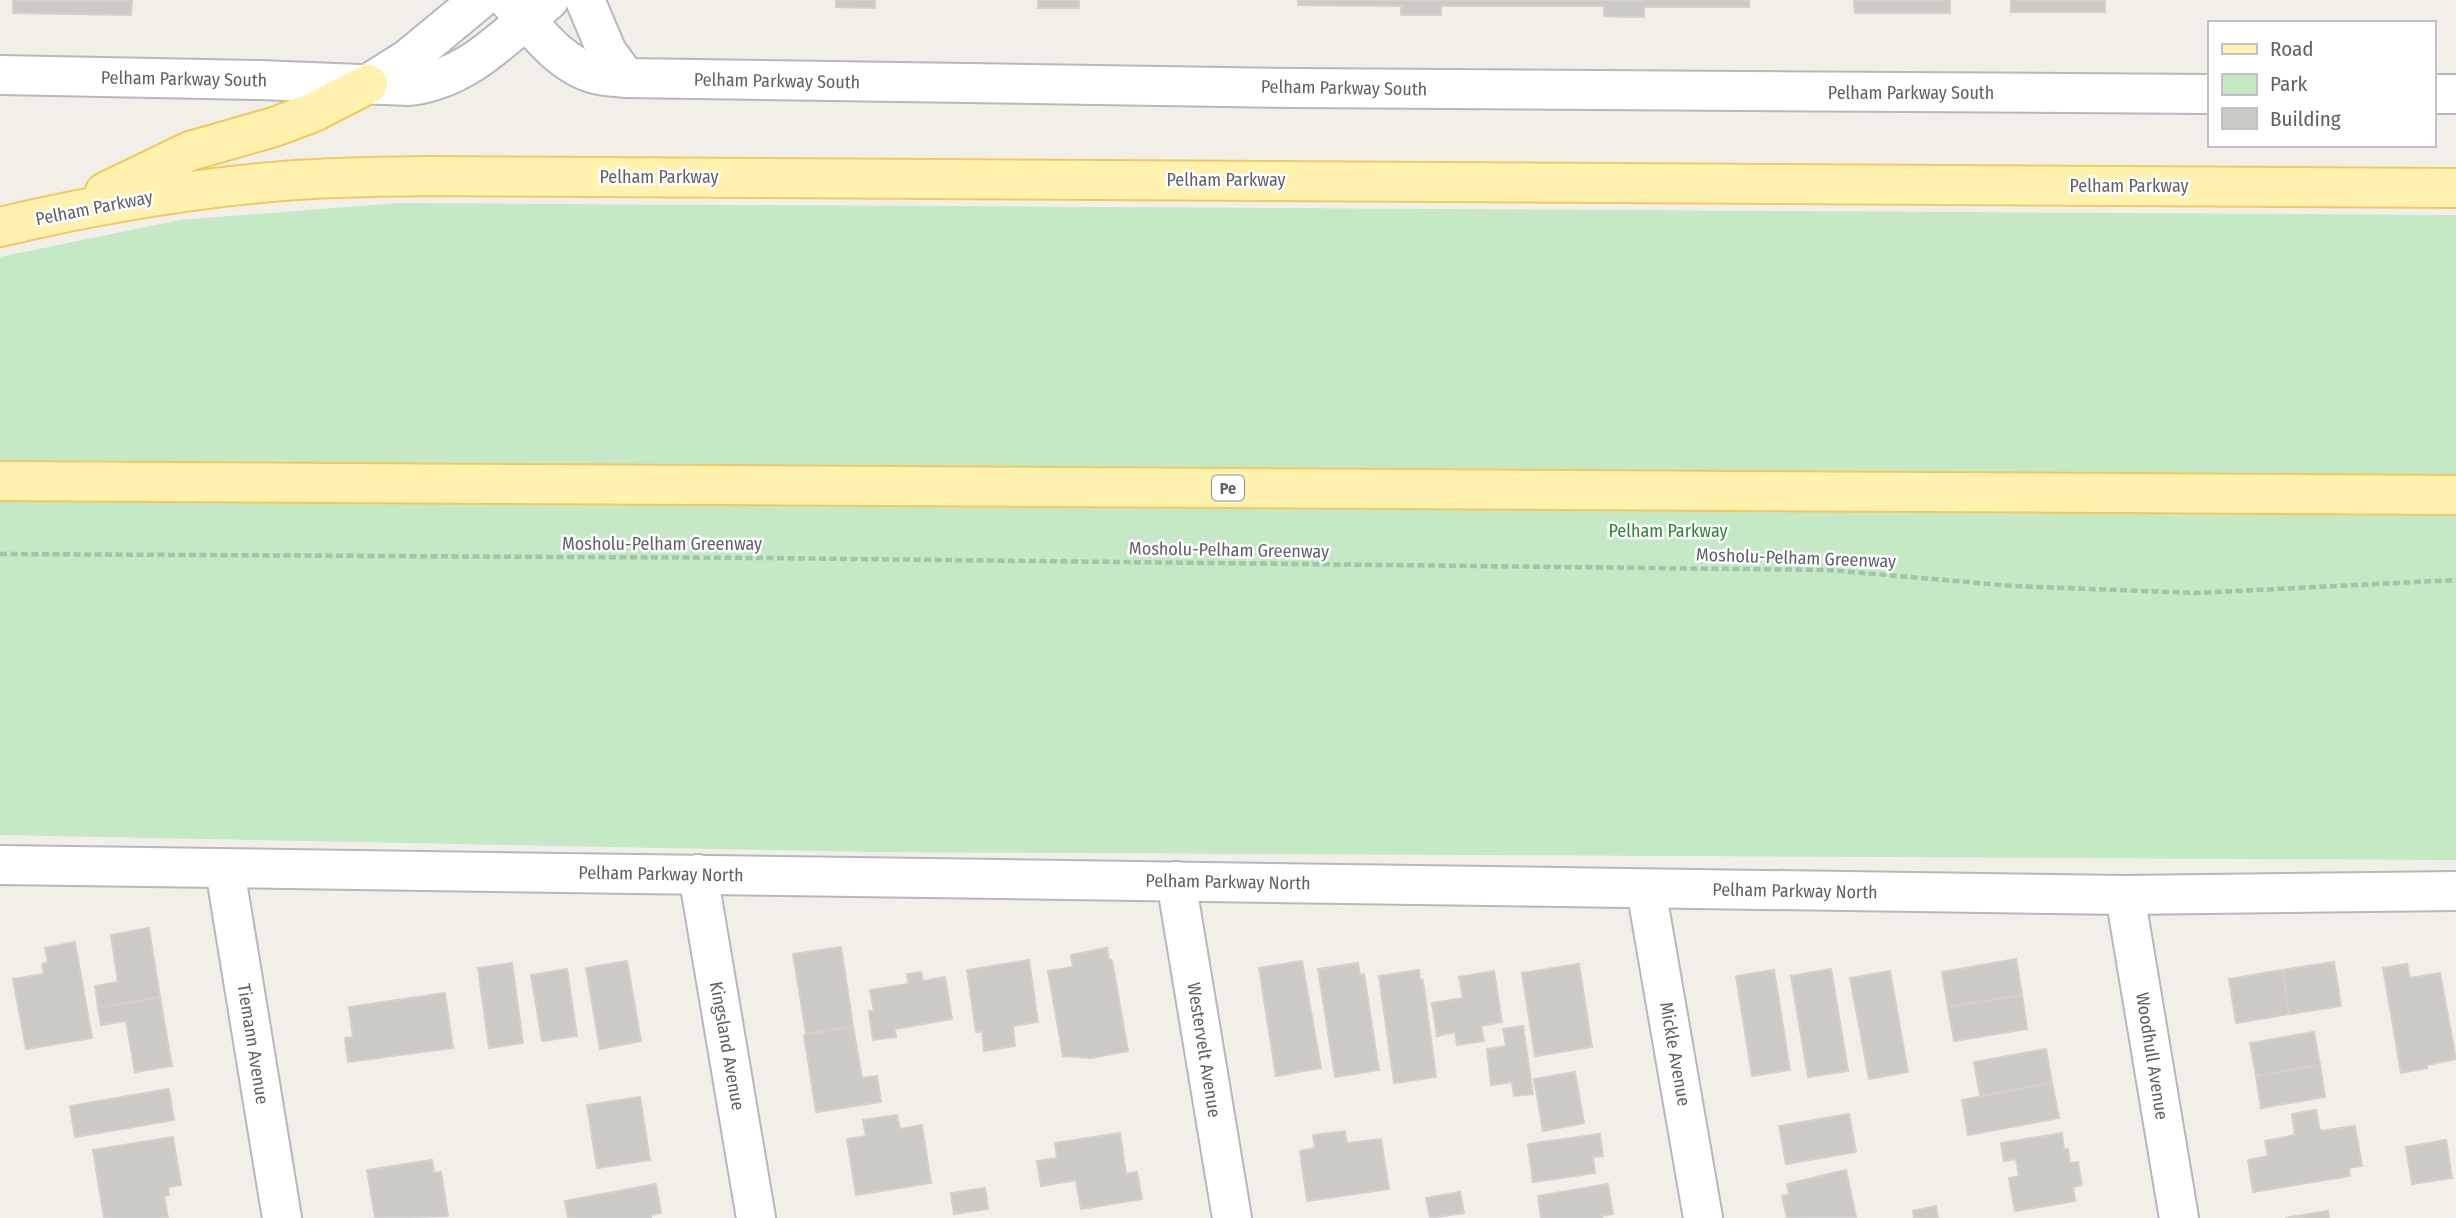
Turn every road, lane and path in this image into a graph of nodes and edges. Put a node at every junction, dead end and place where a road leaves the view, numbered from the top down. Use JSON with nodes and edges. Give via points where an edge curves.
{"nodes":[{"id":1,"x":480,"y":0,"type":"edge"},
{"id":2,"x":585,"y":0,"type":"edge"},
{"id":3,"x":528,"y":6,"type":"edge"},
{"id":4,"x":0,"y":75,"type":"edge"},
{"id":5,"x":626,"y":78,"type":"junction"},
{"id":6,"x":368,"y":84,"type":"junction"},
{"id":7,"x":2208,"y":94,"type":"edge"},
{"id":8,"x":2435,"y":94,"type":"edge"},
{"id":9,"x":2456,"y":94,"type":"edge"},
{"id":10,"x":2456,"y":188,"type":"edge"},
{"id":11,"x":66,"y":211,"type":"junction"},
{"id":12,"x":0,"y":227,"type":"edge"},
{"id":13,"x":0,"y":481,"type":"edge"},
{"id":14,"x":2456,"y":495,"type":"edge"},
{"id":15,"x":0,"y":554,"type":"edge"},
{"id":16,"x":2456,"y":580,"type":"edge"},
{"id":17,"x":0,"y":866,"type":"edge"},
{"id":18,"x":225,"y":870,"type":"junction"},
{"id":19,"x":698,"y":874,"type":"junction"},
{"id":20,"x":1176,"y":881,"type":"junction"},
{"id":21,"x":1646,"y":890,"type":"junction"},
{"id":22,"x":2456,"y":891,"type":"edge"},
{"id":23,"x":2125,"y":895,"type":"junction"},
{"id":24,"x":282,"y":1218,"type":"edge"},
{"id":25,"x":756,"y":1218,"type":"edge"},
{"id":26,"x":1232,"y":1218,"type":"edge"},
{"id":27,"x":1703,"y":1218,"type":"edge"},
{"id":28,"x":2179,"y":1218,"type":"edge"}],
"edges":[{"from":1,"to":6,"type":"street","via":[[409,58]]},
{"from":2,"to":5,"type":"street","via":[[607,52]]},
{"from":3,"to":5,"type":"street","name":"Pelham Parkway South","via":[[564,58],[598,75]]},
{"from":3,"to":6,"type":"street","name":"Pelham Parkway South","via":[[467,68],[410,86]]},
{"from":4,"to":6,"type":"street","name":"Pelham Parkway South"},
{"from":5,"to":7,"type":"street","name":"Pelham Parkway South"},
{"from":6,"to":11,"type":"main road","via":[[284,124],[190,151]]},
{"from":8,"to":9,"type":"street"},
{"from":10,"to":11,"type":"main road","name":"Pelham Parkway","via":[[426,176],[285,181]]},
{"from":11,"to":12,"type":"main road","name":"Pelham Parkway"},
{"from":13,"to":14,"type":"main road","number":"Pe"},
{"from":15,"to":16,"type":"path","name":"Mosholu-Pelham Greenway","via":[[1829,570],[2013,586],[2197,593]]},
{"from":17,"to":18,"type":"street","name":"Pelham Parkway North"},
{"from":18,"to":19,"type":"street","name":"Pelham Parkway North"},
{"from":18,"to":24,"type":"street","name":"Tiemann Avenue"},
{"from":19,"to":20,"type":"street","name":"Pelham Parkway North"},
{"from":19,"to":25,"type":"street","name":"Kingsland Avenue"},
{"from":20,"to":21,"type":"street","name":"Pelham Parkway North"},
{"from":20,"to":26,"type":"street","name":"Westervelt Avenue"},
{"from":21,"to":23,"type":"street","name":"Pelham Parkway North"},
{"from":21,"to":27,"type":"street","name":"Mickle Avenue"},
{"from":22,"to":23,"type":"street","name":"Pelham Parkway North"},
{"from":23,"to":28,"type":"street","name":"Woodhull Avenue"}]}
